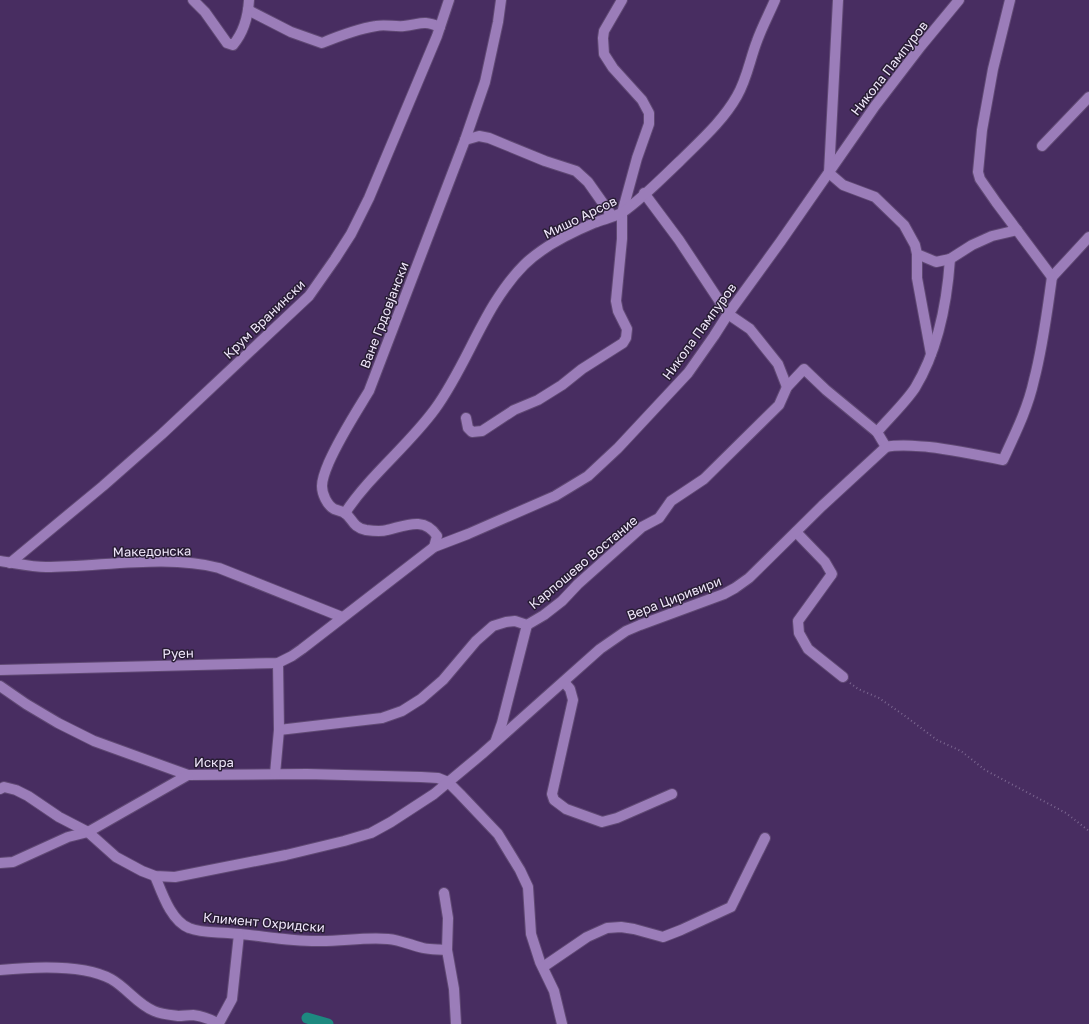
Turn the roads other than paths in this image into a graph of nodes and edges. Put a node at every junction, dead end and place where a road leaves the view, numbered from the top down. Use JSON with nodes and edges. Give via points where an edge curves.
{"nodes":[{"id":1,"x":193,"y":0,"type":"edge"},
{"id":2,"x":450,"y":0,"type":"edge"},
{"id":3,"x":501,"y":0,"type":"edge"},
{"id":4,"x":622,"y":0,"type":"edge"},
{"id":5,"x":775,"y":0,"type":"edge"},
{"id":6,"x":838,"y":0,"type":"edge"},
{"id":7,"x":959,"y":0,"type":"edge"},
{"id":8,"x":1010,"y":0,"type":"edge"},
{"id":9,"x":248,"y":5,"type":"edge"},
{"id":10,"x":440,"y":27,"type":"junction"},
{"id":11,"x":1089,"y":97,"type":"edge"},
{"id":12,"x":465,"y":140,"type":"junction"},
{"id":13,"x":1042,"y":146,"type":"dead end"},
{"id":14,"x":829,"y":173,"type":"junction"},
{"id":15,"x":644,"y":194,"type":"junction"},
{"id":16,"x":617,"y":214,"type":"junction"},
{"id":17,"x":1017,"y":230,"type":"junction"},
{"id":18,"x":1089,"y":237,"type":"edge"},
{"id":19,"x":917,"y":254,"type":"junction"},
{"id":20,"x":950,"y":259,"type":"junction"},
{"id":21,"x":1052,"y":277,"type":"junction"},
{"id":22,"x":728,"y":314,"type":"junction"},
{"id":23,"x":931,"y":354,"type":"junction"},
{"id":24,"x":787,"y":386,"type":"junction"},
{"id":25,"x":466,"y":418,"type":"dead end"},
{"id":26,"x":877,"y":432,"type":"junction"},
{"id":27,"x":886,"y":447,"type":"junction"},
{"id":28,"x":345,"y":513,"type":"junction"},
{"id":29,"x":796,"y":532,"type":"junction"},
{"id":30,"x":434,"y":547,"type":"junction"},
{"id":31,"x":5,"y":562,"type":"edge"},
{"id":32,"x":342,"y":617,"type":"junction"},
{"id":33,"x":527,"y":625,"type":"junction"},
{"id":34,"x":278,"y":663,"type":"junction"},
{"id":35,"x":0,"y":670,"type":"edge"},
{"id":36,"x":843,"y":677,"type":"road end"},
{"id":37,"x":564,"y":682,"type":"junction"},
{"id":38,"x":0,"y":686,"type":"edge"},
{"id":39,"x":279,"y":730,"type":"junction"},
{"id":40,"x":495,"y":742,"type":"junction"},
{"id":41,"x":275,"y":774,"type":"junction"},
{"id":42,"x":188,"y":775,"type":"junction"},
{"id":43,"x":448,"y":782,"type":"junction"},
{"id":44,"x":0,"y":789,"type":"edge"},
{"id":45,"x":672,"y":794,"type":"dead end"},
{"id":46,"x":88,"y":832,"type":"junction"},
{"id":47,"x":765,"y":838,"type":"dead end"},
{"id":48,"x":0,"y":863,"type":"edge"},
{"id":49,"x":155,"y":876,"type":"junction"},
{"id":50,"x":444,"y":893,"type":"dead end"},
{"id":51,"x":239,"y":934,"type":"junction"},
{"id":52,"x":447,"y":950,"type":"junction"},
{"id":53,"x":543,"y":967,"type":"junction"},
{"id":54,"x":0,"y":970,"type":"edge"},
{"id":55,"x":219,"y":1024,"type":"edge"},
{"id":56,"x":456,"y":1024,"type":"edge"},
{"id":57,"x":562,"y":1024,"type":"edge"}],
"edges":[{"from":1,"to":9,"type":"street","via":[[227,42],[233,45],[247,17]]},
{"from":2,"to":10,"type":"street","name":"Крум Вранински"},
{"from":3,"to":12,"type":"street","name":"Ване Грдовјански","via":[[485,82]]},
{"from":4,"to":16,"type":"street","via":[[604,31],[604,54],[616,72],[642,100],[649,113],[650,124]]},
{"from":5,"to":15,"type":"street","name":"Мишо Арсов","via":[[745,79],[729,109]]},
{"from":6,"to":14,"type":"street"},
{"from":7,"to":14,"type":"street","name":"Никола Пампуров","via":[[875,106]]},
{"from":8,"to":17,"type":"street","via":[[993,69],[979,148],[978,172],[980,179]]},
{"from":9,"to":10,"type":"street","via":[[291,32],[322,43],[344,34],[377,26],[404,26],[427,22]]},
{"from":10,"to":31,"type":"street","name":"Крум Вранински","via":[[369,198],[336,259],[309,296],[103,486]]},
{"from":11,"to":13,"type":"street"},
{"from":12,"to":16,"type":"street","via":[[479,136],[489,138],[576,171]]},
{"from":12,"to":28,"type":"street","name":"Ване Грдовјански","via":[[369,391],[348,425],[325,472],[322,486],[326,499],[333,508]]},
{"from":14,"to":19,"type":"street","via":[[843,184],[875,197],[904,225]]},
{"from":14,"to":22,"type":"street","name":"Никола Пампуров"},
{"from":15,"to":16,"type":"street","name":"Мишо Арсов"},
{"from":15,"to":22,"type":"street","via":[[679,240]]},
{"from":16,"to":25,"type":"street","via":[[622,239],[616,302],[627,329],[623,343],[538,400],[514,410],[482,431],[472,432],[468,428]]},
{"from":16,"to":28,"type":"street","name":"Мишо Арсов","via":[[553,242],[524,265],[497,299],[435,409],[357,495]]},
{"from":17,"to":20,"type":"street","via":[[992,236]]},
{"from":17,"to":21,"type":"street"},
{"from":18,"to":21,"type":"street"},
{"from":19,"to":20,"type":"street","via":[[936,262]]},
{"from":19,"to":23,"type":"street","via":[[917,278]]},
{"from":20,"to":23,"type":"street","via":[[947,291]]},
{"from":21,"to":27,"type":"street","via":[[1034,381],[1003,460],[950,449],[906,445]]},
{"from":22,"to":24,"type":"street","via":[[750,329],[766,347],[778,364]]},
{"from":22,"to":30,"type":"street","name":"Никола Пампуров","via":[[688,373],[618,448],[588,476],[555,496]]},
{"from":23,"to":26,"type":"street","via":[[927,367],[914,389]]},
{"from":24,"to":26,"type":"street","name":"Карпошево Востание","via":[[804,369]]},
{"from":24,"to":33,"type":"street","name":"Карпошево Востание","via":[[779,405],[704,479],[671,501],[658,518],[642,527],[562,601]]},
{"from":26,"to":27,"type":"street"},
{"from":27,"to":29,"type":"street","name":"Вера Циривири"},
{"from":28,"to":30,"type":"street","name":"Ване Грдовјански","via":[[354,526],[364,530],[387,530],[409,524],[428,526],[437,536]]},
{"from":29,"to":36,"type":"street","via":[[826,562],[832,574],[798,621],[799,633],[808,649]]},
{"from":29,"to":37,"type":"street","name":"Вера Циривири","via":[[749,578],[735,588],[626,631],[600,649]]},
{"from":30,"to":32,"type":"street","name":"Никола Пампуров"},
{"from":31,"to":32,"type":"street","name":"Македонска","via":[[43,567],[155,562],[204,564]]},
{"from":32,"to":34,"type":"street","name":"Руен","via":[[292,656]]},
{"from":33,"to":39,"type":"street","name":"Карпошево Востание","via":[[515,621],[493,626],[422,700],[402,711],[382,718]]},
{"from":33,"to":40,"type":"street"},
{"from":34,"to":35,"type":"street","name":"Руен"},
{"from":34,"to":39,"type":"street"},
{"from":37,"to":40,"type":"street","name":"Вера Циривири"},
{"from":37,"to":45,"type":"street","via":[[570,689],[573,700],[552,794],[554,800],[566,809],[602,822]]},
{"from":38,"to":42,"type":"street","name":"Искра","via":[[58,723],[94,741]]},
{"from":39,"to":41,"type":"street"},
{"from":40,"to":43,"type":"street","name":"Вера Циривири"},
{"from":41,"to":42,"type":"street","name":"Искра"},
{"from":41,"to":43,"type":"street","name":"Искра","via":[[421,777],[438,778]]},
{"from":42,"to":46,"type":"street"},
{"from":43,"to":49,"type":"street","name":"Вера Циривири","via":[[392,822],[371,833],[286,855],[175,877]]},
{"from":43,"to":53,"type":"street","via":[[498,834],[520,870],[528,887],[531,934]]},
{"from":44,"to":46,"type":"street","via":[[16,790]]},
{"from":46,"to":48,"type":"street","via":[[13,862]]},
{"from":46,"to":49,"type":"street","via":[[116,857]]},
{"from":47,"to":53,"type":"street","via":[[731,907],[662,938],[634,929],[607,928],[587,937]]},
{"from":49,"to":51,"type":"street","name":"Климент Охридски","via":[[168,907],[180,923],[189,928],[208,932]]},
{"from":50,"to":52,"type":"street","via":[[448,918]]},
{"from":51,"to":52,"type":"street","name":"Климент Охридски","via":[[321,941],[388,939],[425,948]]},
{"from":51,"to":55,"type":"street","via":[[232,999]]},
{"from":52,"to":56,"type":"street","via":[[454,989]]},
{"from":53,"to":57,"type":"street","via":[[554,990]]},
{"from":54,"to":55,"type":"street","via":[[23,968],[92,971],[124,987],[147,1008],[156,1012],[178,1016],[193,1015]]}]}
